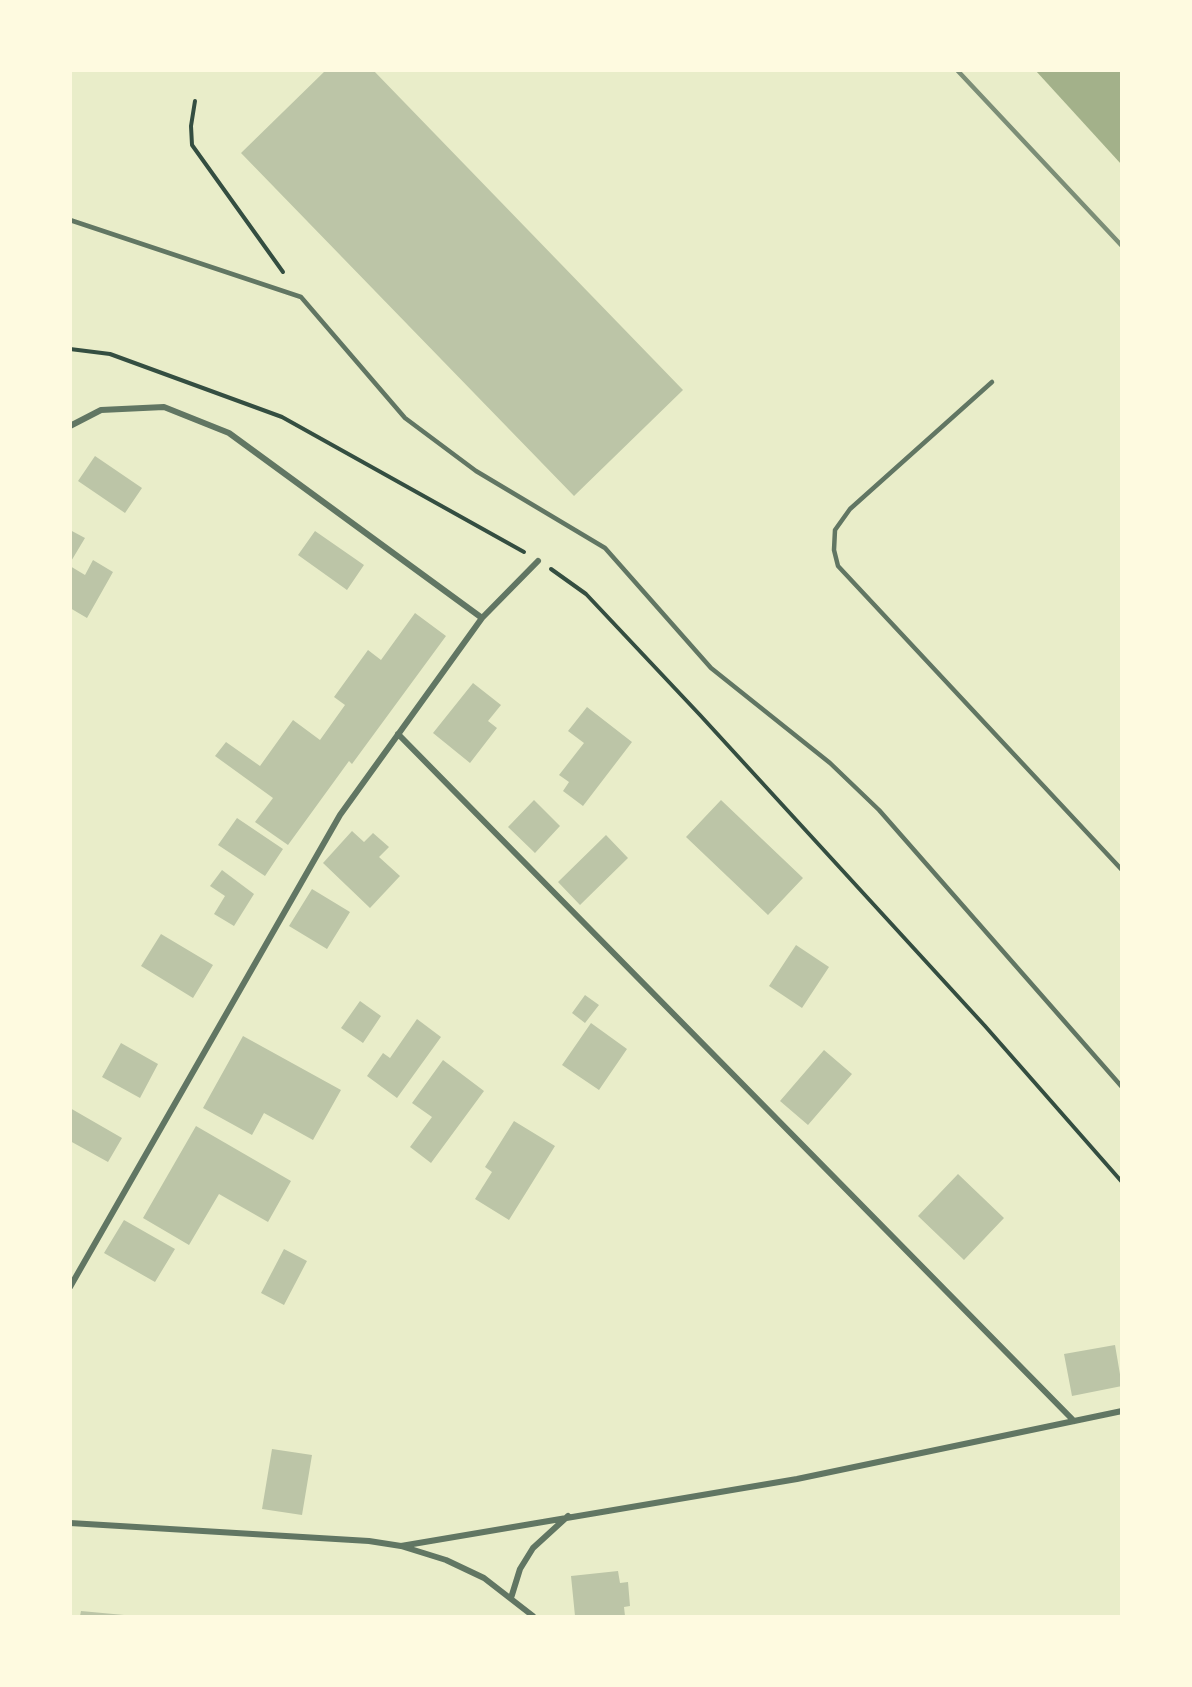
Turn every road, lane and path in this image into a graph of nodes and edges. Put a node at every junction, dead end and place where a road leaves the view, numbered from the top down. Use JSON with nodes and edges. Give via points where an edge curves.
{"nodes":[{"id":1,"x":195,"y":101,"type":"dead end"},
{"id":2,"x":70,"y":220,"type":"edge"},
{"id":3,"x":301,"y":297,"type":"junction"},
{"id":4,"x":70,"y":349,"type":"edge"},
{"id":5,"x":992,"y":382,"type":"dead end"},
{"id":6,"x":70,"y":426,"type":"edge"},
{"id":7,"x":538,"y":561,"type":"junction"},
{"id":8,"x":482,"y":618,"type":"junction"},
{"id":9,"x":398,"y":734,"type":"junction"},
{"id":10,"x":1122,"y":870,"type":"edge"},
{"id":11,"x":1122,"y":1087,"type":"edge"},
{"id":12,"x":1122,"y":1182,"type":"edge"},
{"id":13,"x":70,"y":1287,"type":"edge"},
{"id":14,"x":1122,"y":1411,"type":"edge"},
{"id":15,"x":1074,"y":1421,"type":"junction"},
{"id":16,"x":568,"y":1516,"type":"junction"},
{"id":17,"x":70,"y":1523,"type":"edge"},
{"id":18,"x":400,"y":1546,"type":"junction"},
{"id":19,"x":511,"y":1598,"type":"junction"},
{"id":20,"x":533,"y":1617,"type":"edge"}],
"edges":[{"from":1,"to":3,"type":"path","via":[[192,145]]},
{"from":2,"to":3,"type":"lane"},
{"from":3,"to":11,"type":"lane","via":[[405,418],[476,471],[604,548],[711,668],[830,763],[879,810]]},
{"from":4,"to":7,"type":"path","via":[[110,354],[282,417]]},
{"from":5,"to":10,"type":"lane","via":[[850,508],[835,530],[838,566]]},
{"from":6,"to":8,"type":"street","via":[[101,410],[164,407],[229,433]]},
{"from":7,"to":8,"type":"street"},
{"from":7,"to":12,"type":"path","via":[[594,602],[846,872]]},
{"from":8,"to":9,"type":"street"},
{"from":9,"to":13,"type":"street","via":[[340,815]]},
{"from":9,"to":15,"type":"street"},
{"from":14,"to":15,"type":"street"},
{"from":15,"to":16,"type":"street","via":[[797,1479]]},
{"from":16,"to":18,"type":"street"},
{"from":16,"to":19,"type":"street","via":[[533,1548],[520,1569]]},
{"from":17,"to":18,"type":"street"},
{"from":18,"to":19,"type":"street","via":[[446,1560],[484,1578]]},
{"from":19,"to":20,"type":"street"}]}
